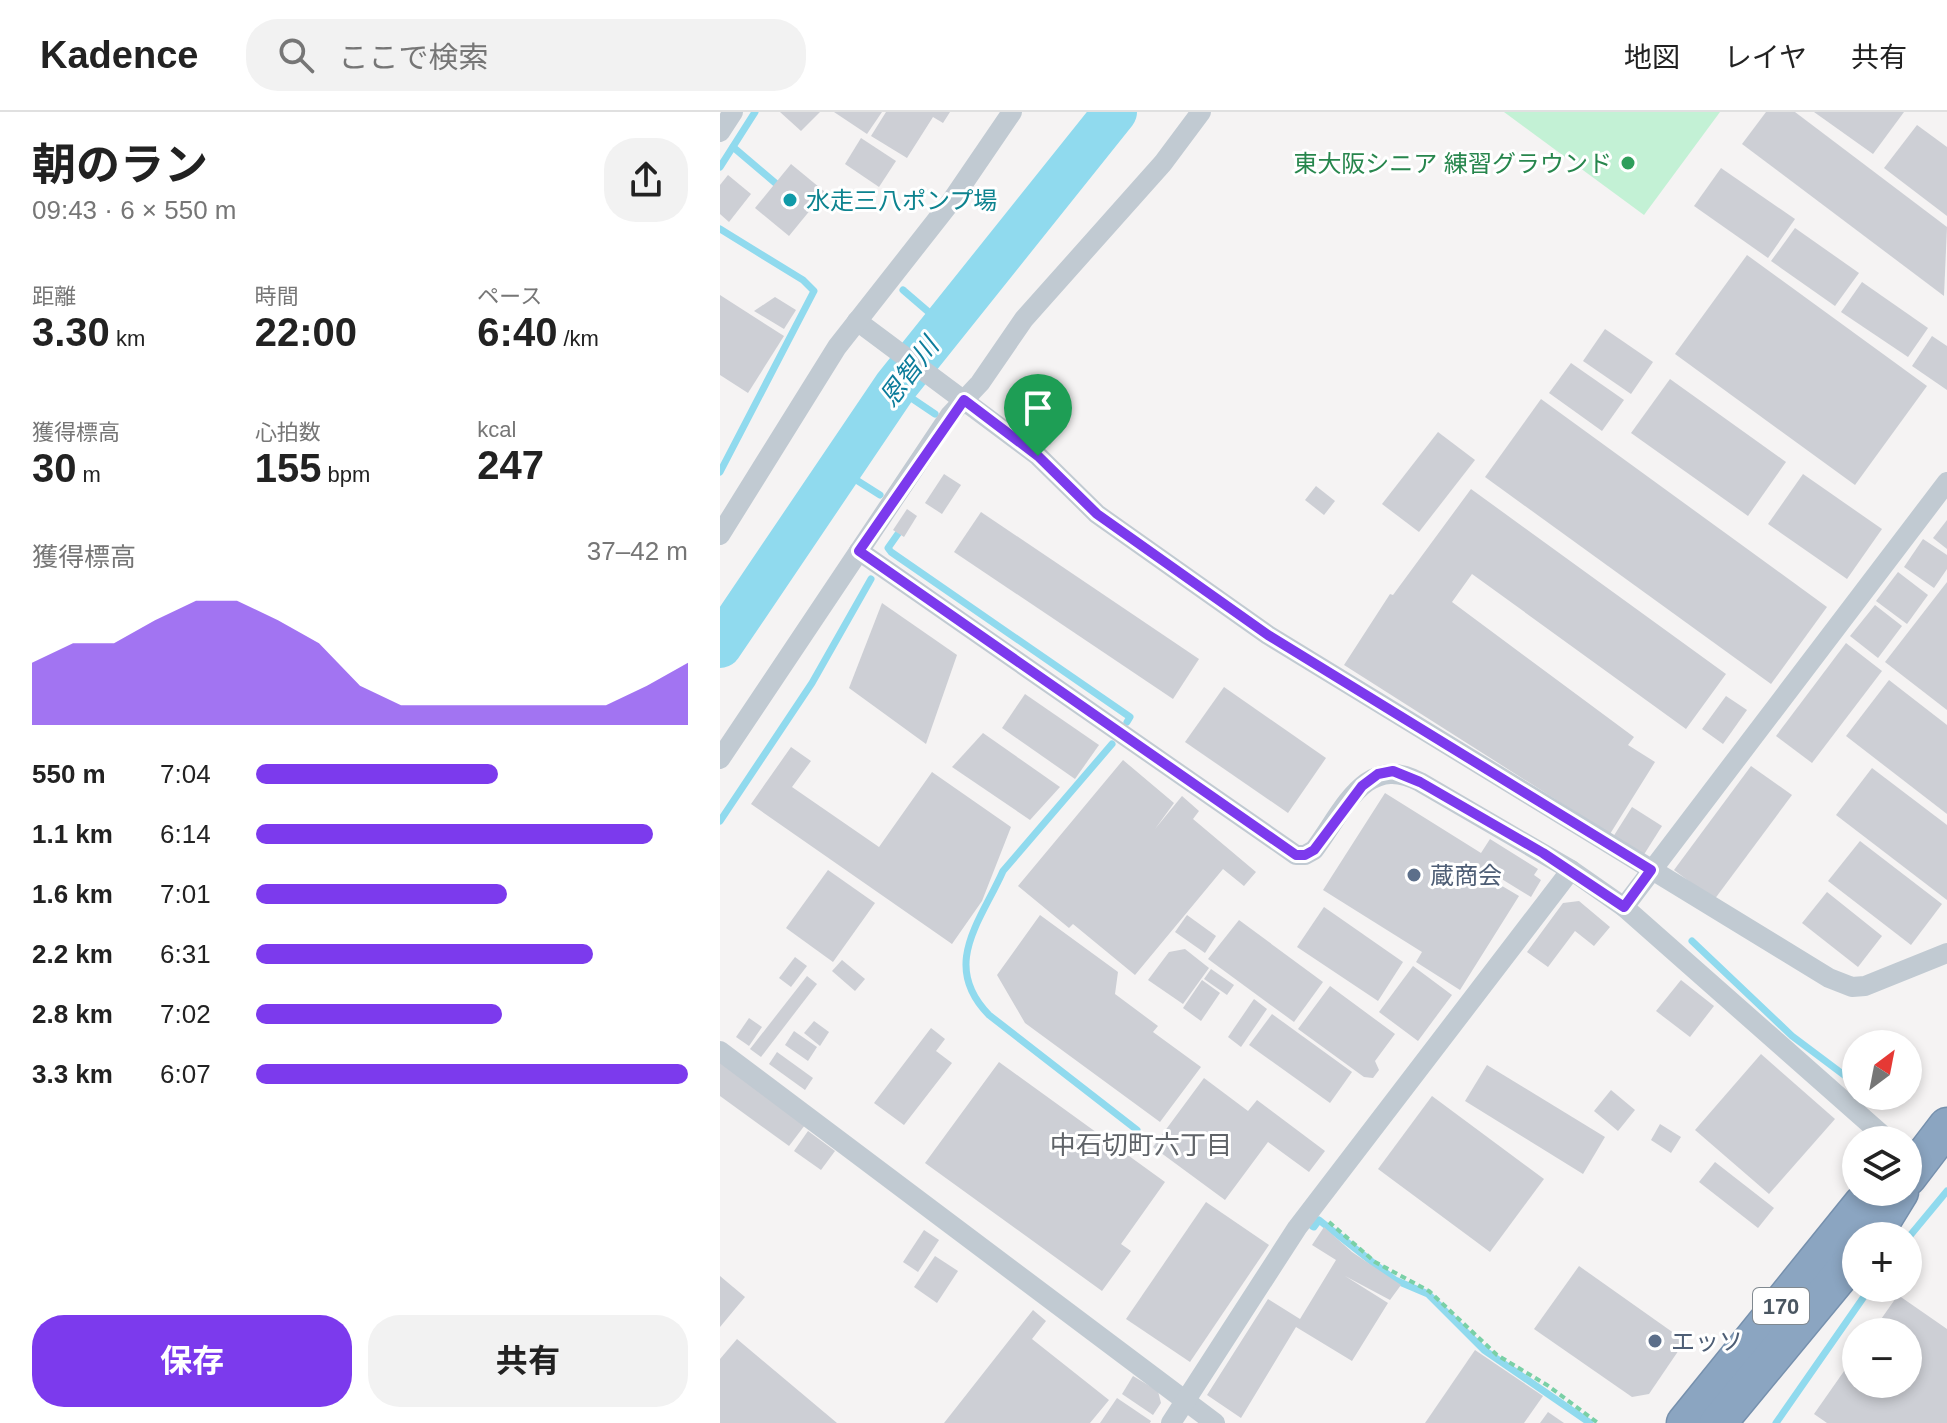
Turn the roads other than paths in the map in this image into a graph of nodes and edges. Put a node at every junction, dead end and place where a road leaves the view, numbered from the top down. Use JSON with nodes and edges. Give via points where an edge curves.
{"nodes":[{"id":1,"x":733,"y":112,"type":"edge"},
{"id":2,"x":1012,"y":112,"type":"edge"},
{"id":3,"x":1201,"y":112,"type":"edge"},
{"id":4,"x":720,"y":132,"type":"edge"},
{"id":5,"x":861,"y":325,"type":"junction"},
{"id":6,"x":961,"y":398,"type":"junction"},
{"id":7,"x":1947,"y":482,"type":"edge"},
{"id":8,"x":720,"y":535,"type":"edge"},
{"id":9,"x":859,"y":551,"type":"junction"},
{"id":10,"x":720,"y":759,"type":"edge"},
{"id":11,"x":1571,"y":870,"type":"junction"},
{"id":12,"x":1651,"y":870,"type":"junction"},
{"id":13,"x":1624,"y":907,"type":"junction"},
{"id":14,"x":1947,"y":953,"type":"edge"},
{"id":15,"x":720,"y":1051,"type":"edge"},
{"id":16,"x":1872,"y":1126,"type":"edge"},
{"id":17,"x":1947,"y":1126,"type":"edge"},
{"id":18,"x":1922,"y":1156,"type":"edge"},
{"id":19,"x":1842,"y":1251,"type":"edge"},
{"id":20,"x":1842,"y":1251,"type":"edge"},
{"id":21,"x":1842,"y":1253,"type":"edge"},
{"id":22,"x":1828,"y":1290,"type":"junction"},
{"id":23,"x":1186,"y":1400,"type":"junction"},
{"id":24,"x":1171,"y":1423,"type":"edge"},
{"id":25,"x":1215,"y":1423,"type":"edge"},
{"id":26,"x":1658,"y":1423,"type":"edge"},
{"id":27,"x":1685,"y":1423,"type":"edge"},
{"id":28,"x":1718,"y":1423,"type":"edge"},
{"id":29,"x":1743,"y":1423,"type":"edge"}],
"edges":[{"from":1,"to":4,"type":"street"},
{"from":2,"to":5,"type":"street"},
{"from":3,"to":6,"type":"street"},
{"from":5,"to":6,"type":"street"},
{"from":5,"to":8,"type":"street"},
{"from":6,"to":9,"type":"street"},
{"from":6,"to":12,"type":"street","via":[[1038,456],[1097,514],[1268,635]]},
{"from":7,"to":12,"type":"street"},
{"from":9,"to":10,"type":"street"},
{"from":9,"to":11,"type":"street","via":[[1296,855],[1314,850],[1368,780],[1393,771]]},
{"from":11,"to":13,"type":"street"},
{"from":11,"to":23,"type":"street","via":[[1311,1209]]},
{"from":12,"to":13,"type":"street"},
{"from":12,"to":14,"type":"street","via":[[1845,985],[1876,983]]},
{"from":13,"to":16,"type":"street"},
{"from":15,"to":23,"type":"street"},
{"from":17,"to":18,"type":"highway"},
{"from":19,"to":26,"type":"highway","via":[[1729,1337]]},
{"from":20,"to":27,"type":"highway","number":"170"},
{"from":21,"to":22,"type":"highway","number":"170"},
{"from":22,"to":28,"type":"highway","number":"170"},
{"from":22,"to":29,"type":"highway","via":[[1795,1353]]},
{"from":23,"to":24,"type":"street"},
{"from":23,"to":25,"type":"street"}]}
